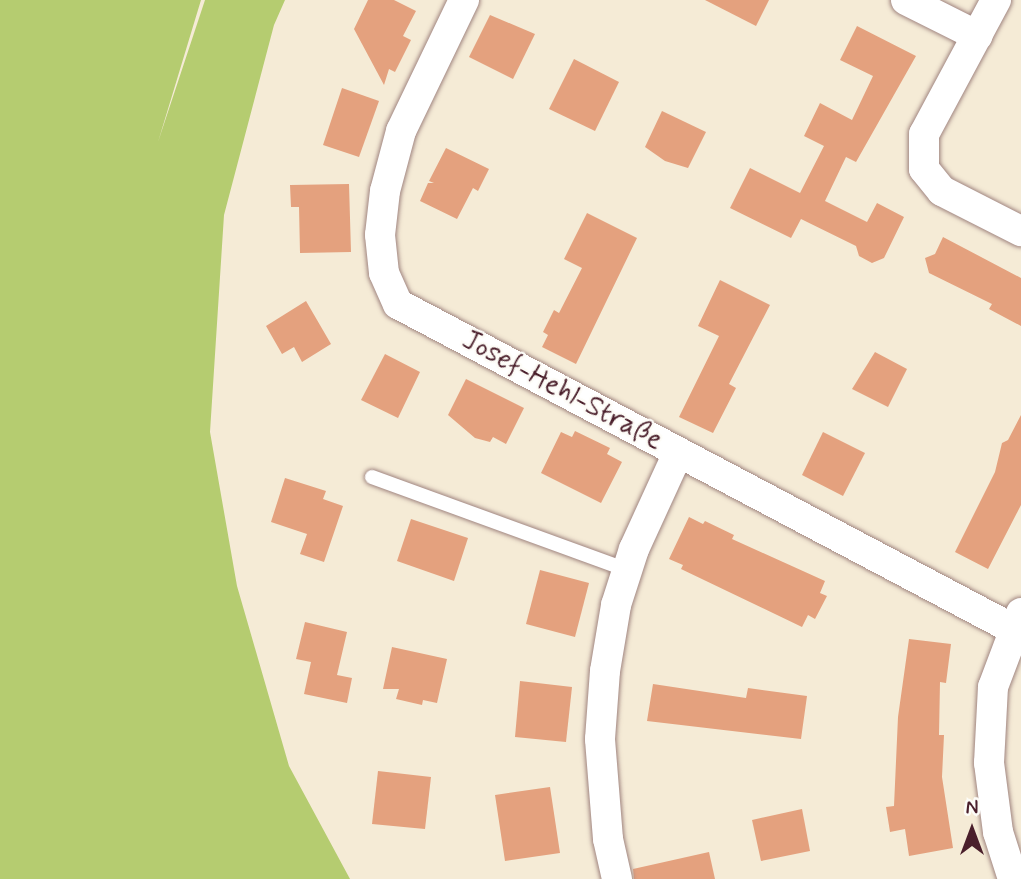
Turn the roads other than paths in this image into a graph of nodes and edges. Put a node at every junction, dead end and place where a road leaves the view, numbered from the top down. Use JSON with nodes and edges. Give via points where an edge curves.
{"nodes":[{"id":1,"x":464,"y":0,"type":"edge"},
{"id":2,"x":906,"y":0,"type":"edge"},
{"id":3,"x":996,"y":0,"type":"edge"},
{"id":4,"x":978,"y":36,"type":"junction"},
{"id":5,"x":1021,"y":231,"type":"edge"},
{"id":6,"x":678,"y":453,"type":"junction"},
{"id":7,"x":372,"y":477,"type":"dead end"},
{"id":8,"x":627,"y":570,"type":"junction"},
{"id":9,"x":1017,"y":621,"type":"edge"},
{"id":10,"x":617,"y":879,"type":"edge"},
{"id":11,"x":1013,"y":879,"type":"edge"}],
"edges":[{"from":1,"to":6,"type":"street","name":"Josef-Hehl-Straße","via":[[401,131],[385,191],[380,235],[384,273],[398,304]]},
{"from":2,"to":4,"type":"street"},
{"from":3,"to":4,"type":"street"},
{"from":4,"to":5,"type":"street","via":[[924,134],[924,169],[942,191]]},
{"from":6,"to":8,"type":"street"},
{"from":6,"to":9,"type":"street","name":"Josef-Hehl-Straße"},
{"from":7,"to":8,"type":"lane"},
{"from":8,"to":10,"type":"street","via":[[606,662],[600,739],[608,839]]},
{"from":9,"to":11,"type":"street","via":[[993,687],[989,763],[999,832]]}]}
